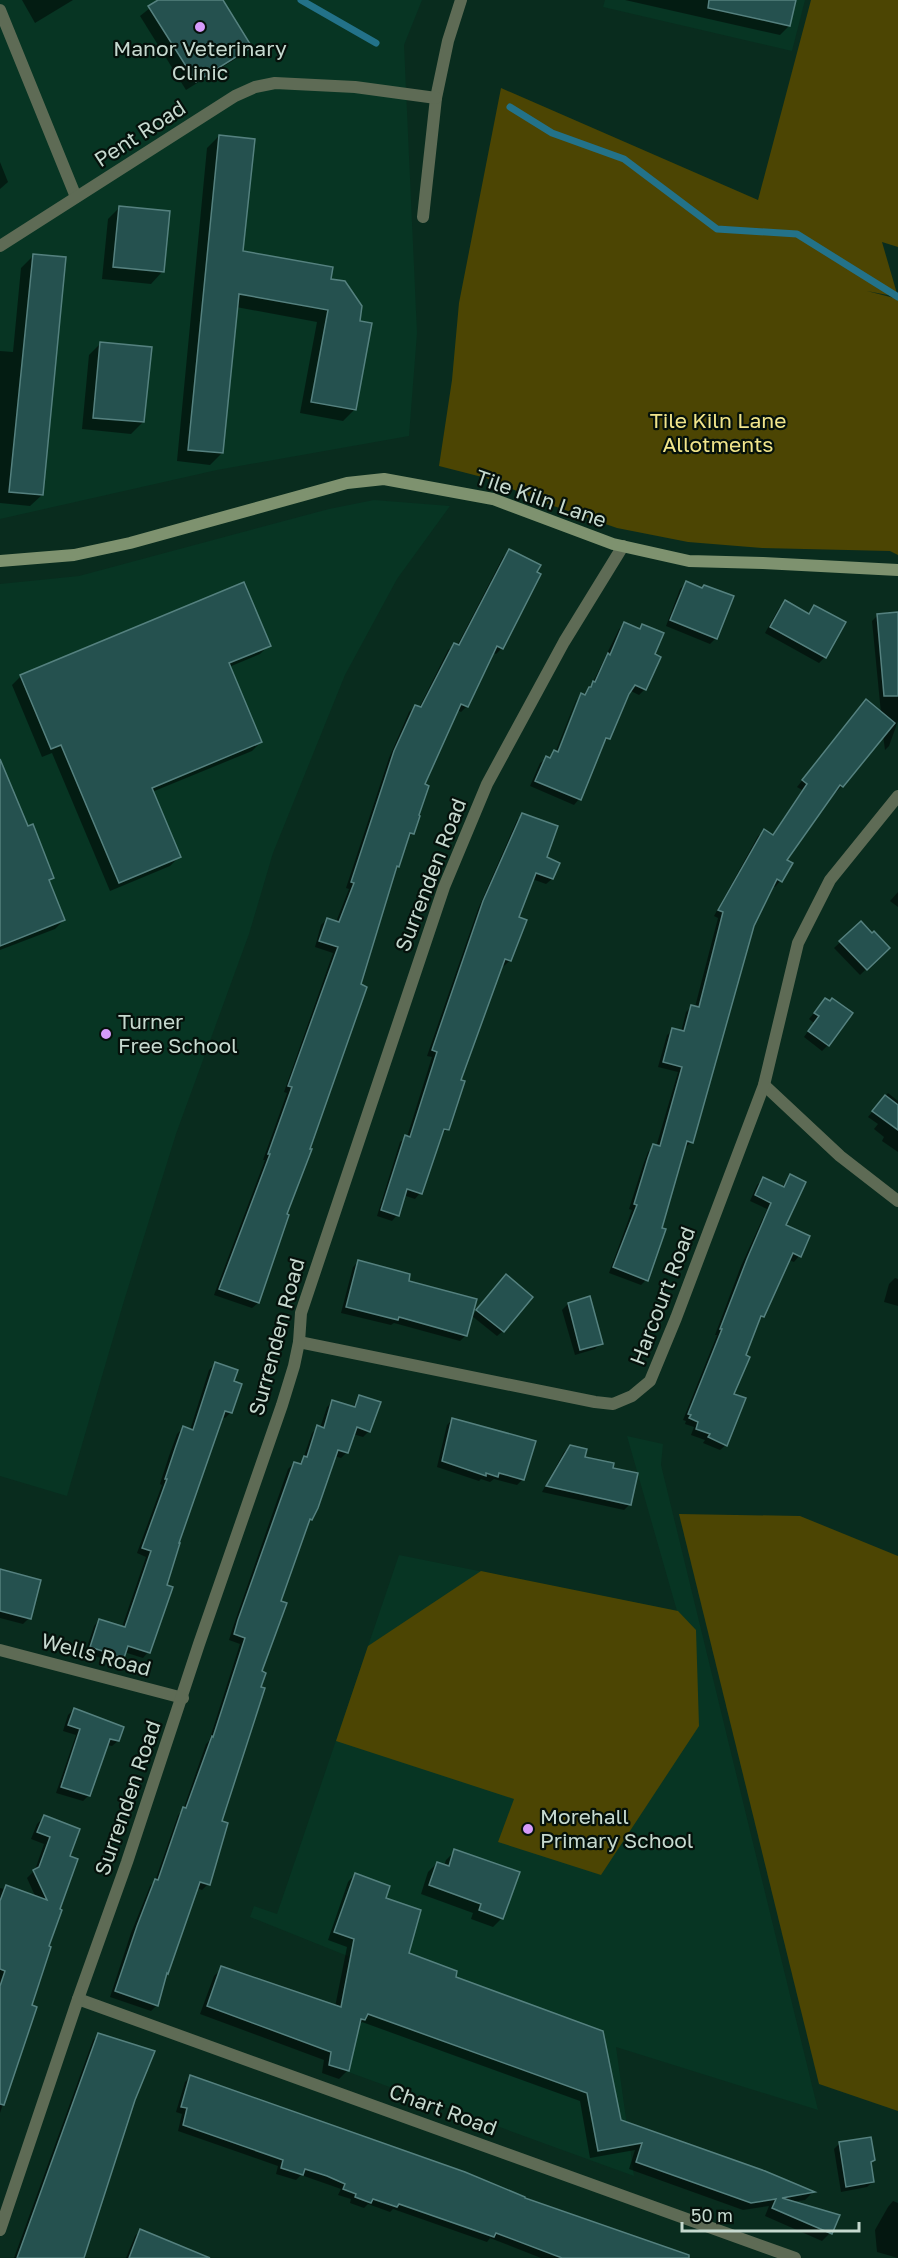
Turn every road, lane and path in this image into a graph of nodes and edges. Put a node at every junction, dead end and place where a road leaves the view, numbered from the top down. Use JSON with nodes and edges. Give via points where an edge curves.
{"nodes":[{"id":1,"x":461,"y":0,"type":"edge"},
{"id":2,"x":0,"y":10,"type":"edge"},
{"id":3,"x":436,"y":98,"type":"junction"},
{"id":4,"x":76,"y":197,"type":"junction"},
{"id":5,"x":423,"y":217,"type":"dead end"},
{"id":6,"x":0,"y":246,"type":"edge"},
{"id":7,"x":623,"y":546,"type":"junction"},
{"id":8,"x":0,"y":561,"type":"edge"},
{"id":9,"x":898,"y":570,"type":"edge"},
{"id":10,"x":898,"y":796,"type":"edge"},
{"id":11,"x":764,"y":1085,"type":"junction"},
{"id":12,"x":898,"y":1201,"type":"edge"},
{"id":13,"x":299,"y":1342,"type":"junction"},
{"id":14,"x":0,"y":1650,"type":"edge"},
{"id":15,"x":183,"y":1698,"type":"junction"},
{"id":16,"x":78,"y":1999,"type":"junction"},
{"id":17,"x":0,"y":2230,"type":"edge"},
{"id":18,"x":795,"y":2258,"type":"edge"}],
"edges":[{"from":1,"to":3,"type":"street"},
{"from":2,"to":4,"type":"street","name":"Pent Road"},
{"from":3,"to":4,"type":"street","name":"Pent Road","via":[[344,87],[275,83],[255,87]]},
{"from":3,"to":5,"type":"street"},
{"from":4,"to":6,"type":"street","name":"Pent Road"},
{"from":7,"to":8,"type":"street","name":"Tile Kiln Lane","via":[[493,499],[384,479],[347,483],[74,555]]},
{"from":7,"to":9,"type":"street","name":"Tile Kiln Lane","via":[[688,561]]},
{"from":7,"to":13,"type":"street","name":"Surrenden Road","via":[[559,650],[488,784],[444,887],[301,1313]]},
{"from":10,"to":11,"type":"street","name":"Harcourt Road","via":[[830,880],[798,943]]},
{"from":11,"to":12,"type":"street","via":[[840,1156]]},
{"from":11,"to":13,"type":"street","name":"Harcourt Road","via":[[650,1381],[632,1396],[613,1404],[595,1402]]},
{"from":13,"to":15,"type":"street","name":"Surrenden Road","via":[[282,1405]]},
{"from":14,"to":15,"type":"street","name":"Wells Road"},
{"from":15,"to":16,"type":"street","name":"Surrenden Road"},
{"from":16,"to":17,"type":"street","name":"Surrenden Road"},
{"from":16,"to":18,"type":"street","name":"Chart Road"}]}
